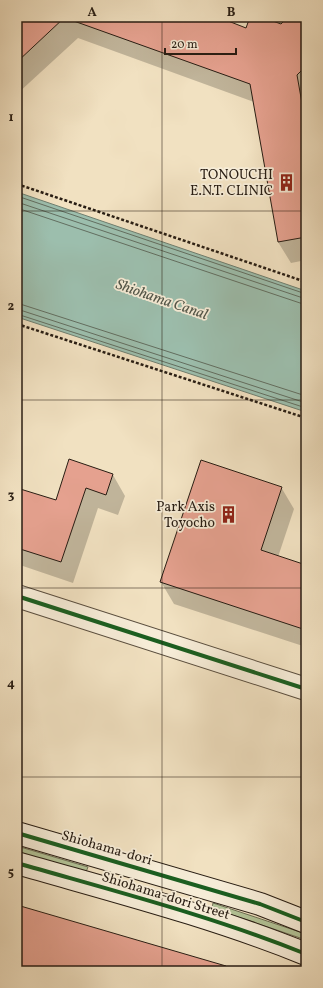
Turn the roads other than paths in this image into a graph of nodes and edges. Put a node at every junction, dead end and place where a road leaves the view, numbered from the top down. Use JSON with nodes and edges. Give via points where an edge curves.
{"nodes":[{"id":1,"x":17,"y":596,"type":"edge"},
{"id":2,"x":306,"y":689,"type":"edge"},
{"id":3,"x":17,"y":833,"type":"edge"},
{"id":4,"x":17,"y":863,"type":"edge"},
{"id":5,"x":306,"y":922,"type":"edge"},
{"id":6,"x":306,"y":954,"type":"edge"}],
"edges":[{"from":1,"to":2,"type":"street"},
{"from":3,"to":5,"type":"street","name":"Shiohama-dori Street","via":[[260,904]]},
{"from":4,"to":6,"type":"street","name":"Shiohama-dori Street","via":[[186,912]]}]}
